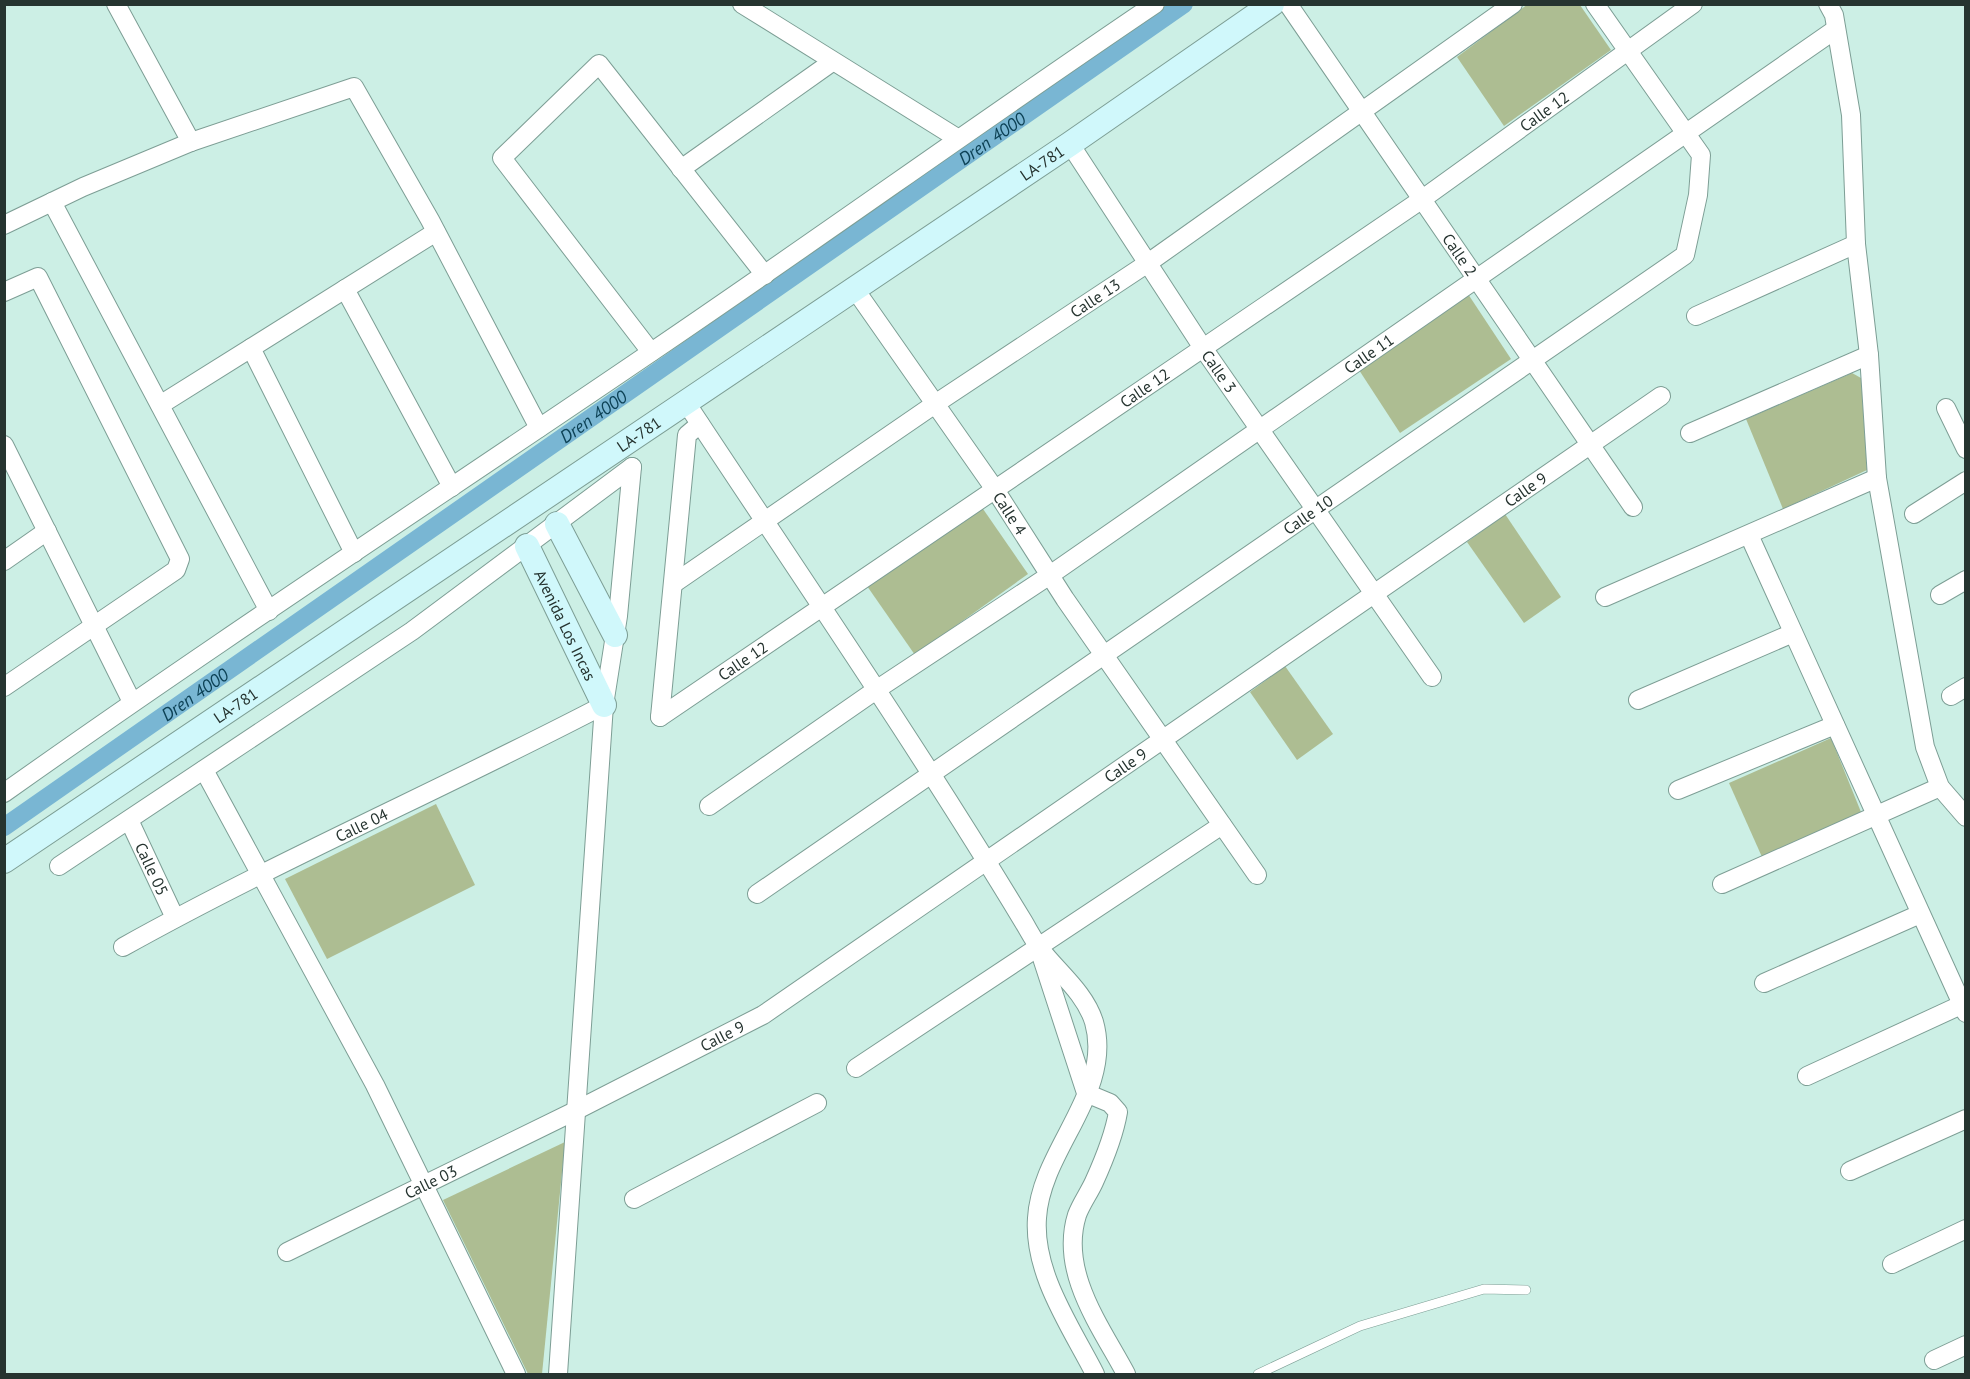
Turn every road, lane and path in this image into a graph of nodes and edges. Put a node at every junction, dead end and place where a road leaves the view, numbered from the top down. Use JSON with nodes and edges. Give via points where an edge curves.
{"nodes":[{"id":1,"x":116,"y":4,"type":"edge"},
{"id":2,"x":741,"y":4,"type":"edge"},
{"id":3,"x":1155,"y":4,"type":"edge"},
{"id":4,"x":1272,"y":4,"type":"edge"},
{"id":5,"x":1288,"y":4,"type":"edge"},
{"id":6,"x":1513,"y":4,"type":"edge"},
{"id":7,"x":1595,"y":4,"type":"edge"},
{"id":8,"x":1694,"y":4,"type":"edge"},
{"id":9,"x":1828,"y":4,"type":"edge"},
{"id":10,"x":1836,"y":29,"type":"junction"},
{"id":11,"x":1627,"y":51,"type":"junction"},
{"id":12,"x":832,"y":62,"type":"junction"},
{"id":13,"x":1361,"y":112,"type":"junction"},
{"id":14,"x":1685,"y":132,"type":"junction"},
{"id":15,"x":957,"y":138,"type":"junction"},
{"id":16,"x":191,"y":142,"type":"junction"},
{"id":17,"x":1070,"y":144,"type":"junction"},
{"id":18,"x":681,"y":168,"type":"junction"},
{"id":19,"x":1421,"y":200,"type":"junction"},
{"id":20,"x":52,"y":202,"type":"junction"},
{"id":21,"x":4,"y":225,"type":"edge"},
{"id":22,"x":436,"y":232,"type":"junction"},
{"id":23,"x":1856,"y":244,"type":"junction"},
{"id":24,"x":1148,"y":263,"type":"junction"},
{"id":25,"x":765,"y":275,"type":"junction"},
{"id":26,"x":1475,"y":279,"type":"junction"},
{"id":27,"x":854,"y":288,"type":"junction"},
{"id":28,"x":345,"y":289,"type":"junction"},
{"id":29,"x":4,"y":292,"type":"edge"},
{"id":30,"x":1696,"y":316,"type":"dead end"},
{"id":31,"x":251,"y":348,"type":"junction"},
{"id":32,"x":1203,"y":348,"type":"junction"},
{"id":33,"x":651,"y":352,"type":"junction"},
{"id":34,"x":1869,"y":355,"type":"junction"},
{"id":35,"x":1531,"y":360,"type":"junction"},
{"id":36,"x":1661,"y":396,"type":"dead end"},
{"id":37,"x":685,"y":401,"type":"junction"},
{"id":38,"x":935,"y":404,"type":"junction"},
{"id":39,"x":160,"y":405,"type":"junction"},
{"id":40,"x":1946,"y":408,"type":"dead end"},
{"id":41,"x":700,"y":424,"type":"junction"},
{"id":42,"x":539,"y":428,"type":"junction"},
{"id":43,"x":1259,"y":429,"type":"junction"},
{"id":44,"x":1690,"y":433,"type":"dead end"},
{"id":45,"x":4,"y":445,"type":"edge"},
{"id":46,"x":1591,"y":445,"type":"junction"},
{"id":47,"x":1965,"y":449,"type":"edge"},
{"id":48,"x":1877,"y":478,"type":"junction"},
{"id":49,"x":1965,"y":481,"type":"edge"},
{"id":50,"x":452,"y":487,"type":"junction"},
{"id":51,"x":994,"y":488,"type":"junction"},
{"id":52,"x":1634,"y":507,"type":"dead end"},
{"id":53,"x":1315,"y":509,"type":"junction"},
{"id":54,"x":1914,"y":514,"type":"dead end"},
{"id":55,"x":764,"y":521,"type":"junction"},
{"id":56,"x":557,"y":524,"type":"junction"},
{"id":57,"x":47,"y":531,"type":"junction"},
{"id":58,"x":1749,"y":535,"type":"junction"},
{"id":59,"x":527,"y":546,"type":"junction"},
{"id":60,"x":354,"y":553,"type":"junction"},
{"id":61,"x":4,"y":561,"type":"edge"},
{"id":62,"x":1050,"y":575,"type":"junction"},
{"id":63,"x":1965,"y":580,"type":"edge"},
{"id":64,"x":673,"y":584,"type":"junction"},
{"id":65,"x":1374,"y":595,"type":"junction"},
{"id":66,"x":1940,"y":595,"type":"dead end"},
{"id":67,"x":1605,"y":597,"type":"dead end"},
{"id":68,"x":823,"y":606,"type":"junction"},
{"id":69,"x":268,"y":611,"type":"junction"},
{"id":70,"x":93,"y":626,"type":"junction"},
{"id":71,"x":1793,"y":633,"type":"junction"},
{"id":72,"x":615,"y":635,"type":"junction"},
{"id":73,"x":1106,"y":654,"type":"junction"},
{"id":74,"x":1432,"y":677,"type":"dead end"},
{"id":75,"x":4,"y":687,"type":"edge"},
{"id":76,"x":876,"y":690,"type":"junction"},
{"id":77,"x":1638,"y":700,"type":"dead end"},
{"id":78,"x":132,"y":702,"type":"junction"},
{"id":79,"x":604,"y":705,"type":"junction"},
{"id":80,"x":1835,"y":725,"type":"junction"},
{"id":81,"x":1163,"y":740,"type":"junction"},
{"id":82,"x":204,"y":770,"type":"junction"},
{"id":83,"x":931,"y":775,"type":"junction"},
{"id":84,"x":1940,"y":787,"type":"junction"},
{"id":85,"x":1678,"y":790,"type":"dead end"},
{"id":86,"x":4,"y":793,"type":"edge"},
{"id":87,"x":709,"y":806,"type":"dead end"},
{"id":88,"x":1877,"y":816,"type":"junction"},
{"id":89,"x":1965,"y":817,"type":"edge"},
{"id":90,"x":129,"y":820,"type":"junction"},
{"id":91,"x":1222,"y":825,"type":"junction"},
{"id":92,"x":4,"y":861,"type":"edge"},
{"id":93,"x":987,"y":862,"type":"junction"},
{"id":94,"x":59,"y":866,"type":"dead end"},
{"id":95,"x":1257,"y":875,"type":"dead end"},
{"id":96,"x":262,"y":876,"type":"junction"},
{"id":97,"x":1722,"y":884,"type":"dead end"},
{"id":98,"x":757,"y":894,"type":"dead end"},
{"id":99,"x":1920,"y":914,"type":"junction"},
{"id":100,"x":175,"y":918,"type":"junction"},
{"id":101,"x":123,"y":947,"type":"dead end"},
{"id":102,"x":1039,"y":948,"type":"junction"},
{"id":103,"x":1764,"y":983,"type":"dead end"},
{"id":104,"x":1963,"y":1009,"type":"edge"},
{"id":105,"x":856,"y":1068,"type":"dead end"},
{"id":106,"x":1807,"y":1076,"type":"dead end"},
{"id":107,"x":1086,"y":1093,"type":"junction"},
{"id":108,"x":817,"y":1103,"type":"dead end"},
{"id":109,"x":575,"y":1111,"type":"junction"},
{"id":110,"x":1965,"y":1119,"type":"edge"},
{"id":111,"x":1850,"y":1171,"type":"dead end"},
{"id":112,"x":423,"y":1183,"type":"junction"},
{"id":113,"x":634,"y":1199,"type":"dead end"},
{"id":114,"x":1965,"y":1229,"type":"edge"},
{"id":115,"x":287,"y":1252,"type":"dead end"},
{"id":116,"x":1892,"y":1264,"type":"dead end"},
{"id":117,"x":1526,"y":1290,"type":"dead end"},
{"id":118,"x":1965,"y":1345,"type":"edge"},
{"id":119,"x":1934,"y":1360,"type":"dead end"},
{"id":120,"x":516,"y":1374,"type":"edge"},
{"id":121,"x":558,"y":1374,"type":"edge"},
{"id":122,"x":1095,"y":1374,"type":"edge"},
{"id":123,"x":1126,"y":1374,"type":"edge"},
{"id":124,"x":1258,"y":1374,"type":"edge"}],
"edges":[{"from":1,"to":16,"type":"street"},
{"from":2,"to":12,"type":"street"},
{"from":3,"to":15,"type":"street"},
{"from":4,"to":17,"type":"street","name":"LA-781","number":"LA-781"},
{"from":5,"to":13,"type":"street","name":"Calle 2"},
{"from":6,"to":13,"type":"street","name":"Calle 13"},
{"from":7,"to":11,"type":"street"},
{"from":8,"to":11,"type":"street","name":"Calle 12"},
{"from":9,"to":10,"type":"street"},
{"from":10,"to":14,"type":"street","name":"Calle 11"},
{"from":10,"to":23,"type":"street","via":[[1851,115]]},
{"from":11,"to":14,"type":"street"},
{"from":11,"to":19,"type":"street","name":"Calle 12"},
{"from":12,"to":15,"type":"street"},
{"from":12,"to":18,"type":"street"},
{"from":13,"to":19,"type":"street","name":"Calle 2"},
{"from":13,"to":24,"type":"street","name":"Calle 13"},
{"from":14,"to":26,"type":"street","name":"Calle 11"},
{"from":14,"to":35,"type":"street","name":"Calle 10","via":[[1701,155],[1698,195],[1685,255]]},
{"from":15,"to":25,"type":"street"},
{"from":16,"to":20,"type":"street"},
{"from":16,"to":22,"type":"street","via":[[354,87]]},
{"from":17,"to":24,"type":"street","name":"Calle 3"},
{"from":17,"to":27,"type":"street","name":"LA-781","number":"LA-781"},
{"from":18,"to":25,"type":"street"},
{"from":18,"to":33,"type":"street","via":[[600,64],[502,158]]},
{"from":19,"to":26,"type":"street","name":"Calle 2"},
{"from":19,"to":32,"type":"street","name":"Calle 12"},
{"from":20,"to":21,"type":"street"},
{"from":20,"to":39,"type":"street"},
{"from":22,"to":28,"type":"street"},
{"from":22,"to":42,"type":"street"},
{"from":23,"to":30,"type":"street"},
{"from":23,"to":34,"type":"street"},
{"from":24,"to":32,"type":"street","name":"Calle 3"},
{"from":24,"to":38,"type":"street","name":"Calle 13"},
{"from":25,"to":33,"type":"street"},
{"from":26,"to":35,"type":"street","name":"Calle 2"},
{"from":26,"to":43,"type":"street","name":"Calle 11"},
{"from":27,"to":37,"type":"street","name":"LA-781","number":"LA-781"},
{"from":27,"to":38,"type":"street","name":"Calle 4"},
{"from":28,"to":31,"type":"street"},
{"from":28,"to":50,"type":"street"},
{"from":29,"to":70,"type":"street","via":[[38,278],[180,559],[176,570]]},
{"from":31,"to":39,"type":"street"},
{"from":31,"to":60,"type":"street"},
{"from":32,"to":43,"type":"street","name":"Calle 3"},
{"from":32,"to":51,"type":"street","name":"Calle 12"},
{"from":33,"to":42,"type":"street"},
{"from":34,"to":44,"type":"street"},
{"from":34,"to":48,"type":"street"},
{"from":35,"to":46,"type":"street","name":"Calle 2"},
{"from":35,"to":53,"type":"street","name":"Calle 10"},
{"from":36,"to":46,"type":"street","name":"Calle 9"},
{"from":37,"to":41,"type":"street"},
{"from":37,"to":92,"type":"street","name":"LA-781","number":"LA-781"},
{"from":38,"to":51,"type":"street","name":"Calle 4"},
{"from":38,"to":55,"type":"street","name":"Calle 13"},
{"from":39,"to":69,"type":"street"},
{"from":40,"to":47,"type":"street"},
{"from":41,"to":55,"type":"street"},
{"from":41,"to":64,"type":"street","via":[[687,435]]},
{"from":42,"to":50,"type":"street"},
{"from":43,"to":53,"type":"street","name":"Calle 3"},
{"from":43,"to":62,"type":"street","name":"Calle 11"},
{"from":45,"to":57,"type":"street"},
{"from":46,"to":52,"type":"street","name":"Calle 2"},
{"from":46,"to":65,"type":"street","name":"Calle 9"},
{"from":48,"to":58,"type":"street"},
{"from":48,"to":84,"type":"street","via":[[1925,747]]},
{"from":49,"to":54,"type":"street"},
{"from":50,"to":60,"type":"street"},
{"from":51,"to":62,"type":"street","name":"Calle 4"},
{"from":51,"to":68,"type":"street","name":"Calle 12"},
{"from":53,"to":65,"type":"street","name":"Calle 3"},
{"from":53,"to":73,"type":"street","name":"Calle 10"},
{"from":55,"to":64,"type":"street","name":"Calle 13"},
{"from":55,"to":68,"type":"street"},
{"from":56,"to":59,"type":"street"},
{"from":56,"to":72,"type":"street"},
{"from":56,"to":72,"type":"street","via":[[632,467]]},
{"from":57,"to":61,"type":"street"},
{"from":57,"to":70,"type":"street"},
{"from":58,"to":67,"type":"street"},
{"from":58,"to":71,"type":"street"},
{"from":59,"to":79,"type":"street","name":"Avenida Los Incas"},
{"from":59,"to":82,"type":"street","via":[[412,631]]},
{"from":60,"to":69,"type":"street"},
{"from":62,"to":73,"type":"street","name":"Calle 4"},
{"from":62,"to":76,"type":"street","name":"Calle 11"},
{"from":63,"to":66,"type":"street"},
{"from":64,"to":68,"type":"street","name":"Calle 12","via":[[660,717]]},
{"from":65,"to":74,"type":"street","name":"Calle 3"},
{"from":65,"to":81,"type":"street","name":"Calle 9"},
{"from":68,"to":76,"type":"street"},
{"from":69,"to":78,"type":"street"},
{"from":70,"to":75,"type":"street"},
{"from":70,"to":78,"type":"street"},
{"from":71,"to":77,"type":"street"},
{"from":71,"to":80,"type":"street"},
{"from":72,"to":79,"type":"street"},
{"from":73,"to":81,"type":"street","name":"Calle 4"},
{"from":73,"to":83,"type":"street","name":"Calle 10"},
{"from":76,"to":83,"type":"street"},
{"from":76,"to":87,"type":"street","name":"Calle 11"},
{"from":78,"to":86,"type":"street"},
{"from":79,"to":96,"type":"street","name":"Calle 04"},
{"from":79,"to":109,"type":"street"},
{"from":80,"to":85,"type":"street"},
{"from":80,"to":88,"type":"street"},
{"from":81,"to":91,"type":"street","name":"Calle 4"},
{"from":81,"to":93,"type":"street","name":"Calle 9"},
{"from":82,"to":90,"type":"street"},
{"from":82,"to":96,"type":"street"},
{"from":83,"to":93,"type":"street"},
{"from":83,"to":98,"type":"street","name":"Calle 10"},
{"from":84,"to":88,"type":"street"},
{"from":84,"to":89,"type":"street"},
{"from":88,"to":97,"type":"street"},
{"from":88,"to":99,"type":"street"},
{"from":90,"to":94,"type":"street"},
{"from":90,"to":100,"type":"street","name":"Calle 05"},
{"from":91,"to":95,"type":"street","name":"Calle 4"},
{"from":91,"to":102,"type":"street"},
{"from":93,"to":102,"type":"street"},
{"from":93,"to":109,"type":"street","name":"Calle 9","via":[[763,1015]]},
{"from":96,"to":100,"type":"street","name":"Calle 04"},
{"from":96,"to":112,"type":"street","via":[[375,1085]]},
{"from":99,"to":103,"type":"street"},
{"from":99,"to":104,"type":"street"},
{"from":100,"to":101,"type":"street","name":"Calle 04"},
{"from":102,"to":105,"type":"street"},
{"from":102,"to":107,"type":"street"},
{"from":102,"to":107,"type":"street","via":[[1080,995],[1094,1022],[1099,1060]]},
{"from":104,"to":106,"type":"street"},
{"from":107,"to":122,"type":"street","via":[[1045,1178],[1037,1218],[1039,1249],[1050,1286]]},
{"from":107,"to":123,"type":"street","via":[[1110,1103],[1118,1112],[1077,1216],[1072,1252],[1082,1293]]},
{"from":108,"to":113,"type":"street"},
{"from":109,"to":112,"type":"street","name":"Calle 03"},
{"from":109,"to":121,"type":"street"},
{"from":110,"to":111,"type":"street"},
{"from":112,"to":115,"type":"street","name":"Calle 03"},
{"from":112,"to":120,"type":"street"},
{"from":114,"to":116,"type":"street"},
{"from":117,"to":124,"type":"lane","via":[[1484,1289],[1360,1326]]},
{"from":118,"to":119,"type":"street"}]}
